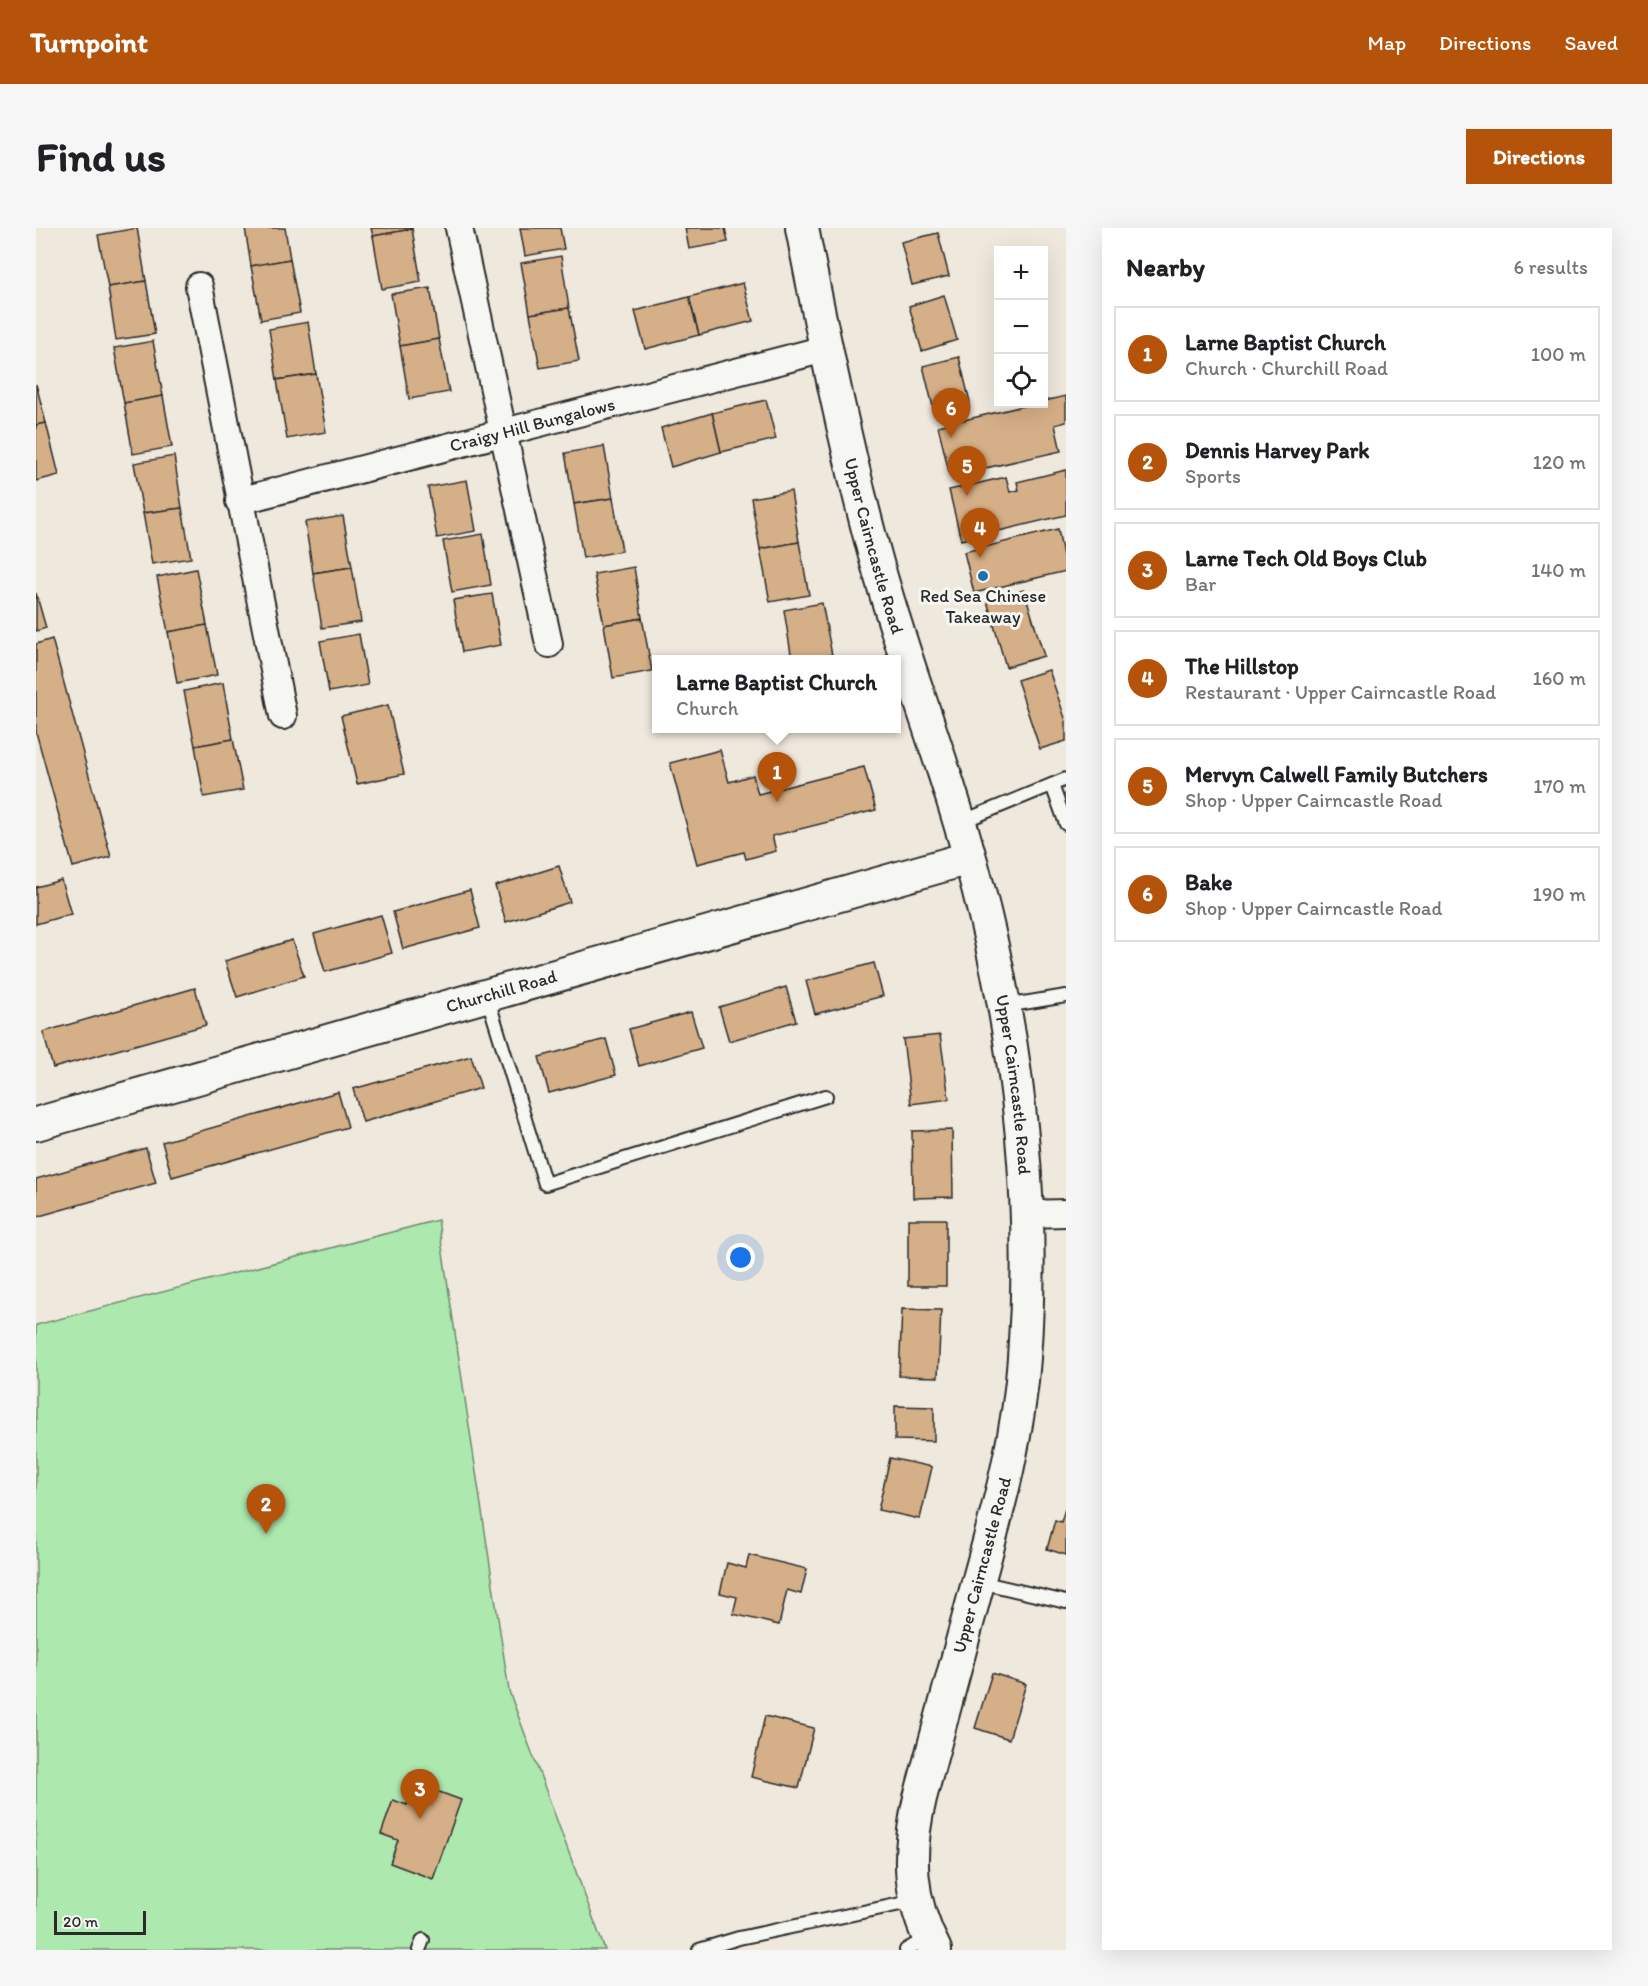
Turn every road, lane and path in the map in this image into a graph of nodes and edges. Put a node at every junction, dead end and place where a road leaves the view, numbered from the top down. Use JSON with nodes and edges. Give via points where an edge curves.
{"nodes":[{"id":1,"x":459,"y":228,"type":"edge"},
{"id":2,"x":802,"y":228,"type":"edge"},
{"id":3,"x":199,"y":286,"type":"dead end"},
{"id":4,"x":825,"y":349,"type":"junction"},
{"id":5,"x":503,"y":431,"type":"junction"},
{"id":6,"x":239,"y":501,"type":"junction"},
{"id":7,"x":549,"y":644,"type":"dead end"},
{"id":8,"x":284,"y":716,"type":"dead end"},
{"id":9,"x":1066,"y":779,"type":"edge"},
{"id":10,"x":1052,"y":785,"type":"junction"},
{"id":11,"x":960,"y":823,"type":"junction"},
{"id":12,"x":1066,"y":824,"type":"edge"},
{"id":13,"x":969,"y":858,"type":"junction"},
{"id":14,"x":487,"y":995,"type":"junction"},
{"id":15,"x":1066,"y":996,"type":"edge"},
{"id":16,"x":1004,"y":1006,"type":"junction"},
{"id":17,"x":826,"y":1096,"type":"dead end"},
{"id":18,"x":36,"y":1124,"type":"edge"},
{"id":19,"x":1066,"y":1213,"type":"edge"},
{"id":20,"x":1025,"y":1214,"type":"junction"},
{"id":21,"x":979,"y":1581,"type":"junction"},
{"id":22,"x":1066,"y":1602,"type":"edge"},
{"id":23,"x":915,"y":1900,"type":"junction"},
{"id":24,"x":923,"y":1946,"type":"edge"},
{"id":25,"x":699,"y":1950,"type":"edge"}],
"edges":[{"from":1,"to":5,"type":"street"},
{"from":2,"to":4,"type":"street","name":"Upper Cairncastle Road"},
{"from":3,"to":6,"type":"street"},
{"from":4,"to":5,"type":"street","name":"Craigy Hill Bungalows"},
{"from":4,"to":11,"type":"street","name":"Upper Cairncastle Road","via":[[874,555]]},
{"from":5,"to":6,"type":"street","name":"Craigy Hill Bungalows"},
{"from":5,"to":7,"type":"street"},
{"from":6,"to":8,"type":"street"},
{"from":9,"to":10,"type":"lane"},
{"from":10,"to":11,"type":"lane"},
{"from":10,"to":12,"type":"lane"},
{"from":11,"to":13,"type":"street","name":"Upper Cairncastle Road"},
{"from":13,"to":14,"type":"street","name":"Churchill Road"},
{"from":13,"to":16,"type":"street","name":"Upper Cairncastle Road"},
{"from":14,"to":17,"type":"lane","via":[[545,1184]]},
{"from":14,"to":18,"type":"street","name":"Churchill Road"},
{"from":15,"to":16,"type":"lane"},
{"from":16,"to":20,"type":"street","name":"Upper Cairncastle Road","via":[[1019,1101]]},
{"from":19,"to":20,"type":"street"},
{"from":20,"to":21,"type":"street","name":"Upper Cairncastle Road","via":[[1024,1358],[1014,1442]]},
{"from":21,"to":22,"type":"lane"},
{"from":21,"to":23,"type":"street","name":"Upper Cairncastle Road","via":[[914,1826],[910,1854]]},
{"from":23,"to":24,"type":"street","name":"Upper Cairncastle Road"},
{"from":23,"to":25,"type":"lane"}]}
